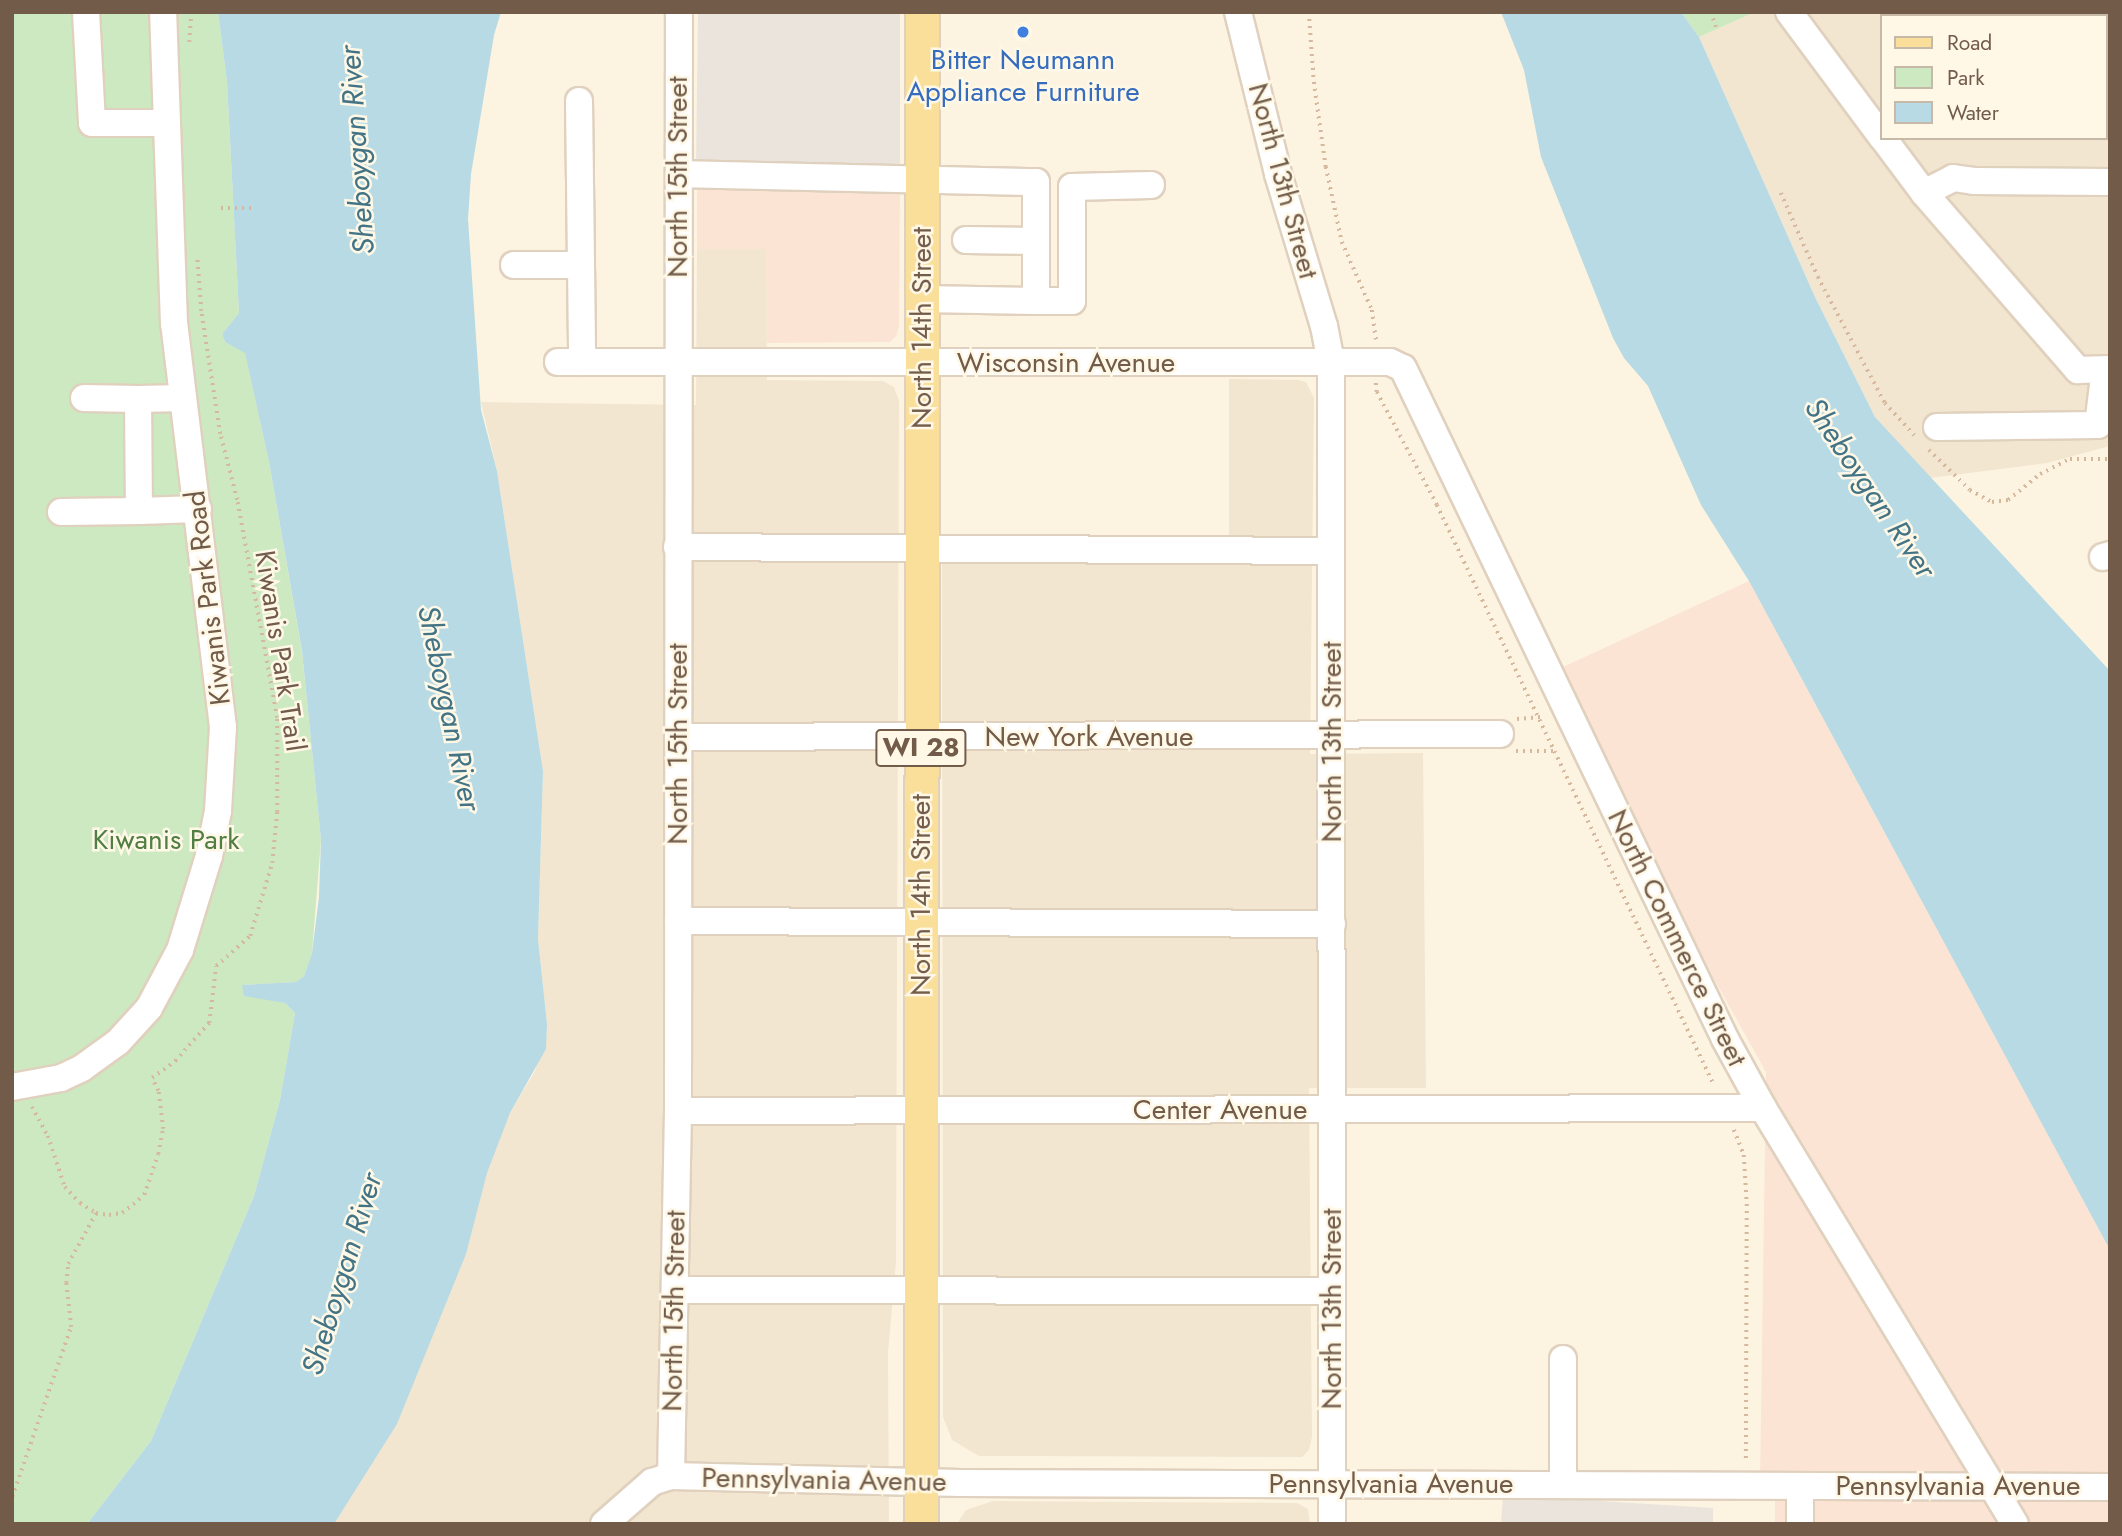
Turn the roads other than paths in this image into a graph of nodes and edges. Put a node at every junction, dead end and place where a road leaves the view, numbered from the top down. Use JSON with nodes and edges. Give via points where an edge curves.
{"nodes":[{"id":1,"x":86,"y":12,"type":"edge"},
{"id":2,"x":163,"y":12,"type":"edge"},
{"id":3,"x":678,"y":12,"type":"edge"},
{"id":4,"x":922,"y":12,"type":"edge"},
{"id":5,"x":1238,"y":12,"type":"edge"},
{"id":6,"x":1789,"y":12,"type":"edge"},
{"id":7,"x":579,"y":101,"type":"dead end"},
{"id":8,"x":167,"y":123,"type":"junction"},
{"id":9,"x":1881,"y":135,"type":"edge"},
{"id":10,"x":1884,"y":140,"type":"edge"},
{"id":11,"x":678,"y":174,"type":"junction"},
{"id":12,"x":923,"y":180,"type":"junction"},
{"id":13,"x":2110,"y":182,"type":"edge"},
{"id":14,"x":1151,"y":185,"type":"dead end"},
{"id":15,"x":1924,"y":193,"type":"junction"},
{"id":16,"x":966,"y":240,"type":"dead end"},
{"id":17,"x":1036,"y":241,"type":"junction"},
{"id":18,"x":514,"y":265,"type":"dead end"},
{"id":19,"x":581,"y":265,"type":"junction"},
{"id":20,"x":920,"y":299,"type":"junction"},
{"id":21,"x":1036,"y":301,"type":"junction"},
{"id":22,"x":678,"y":362,"type":"junction"},
{"id":23,"x":920,"y":363,"type":"junction"},
{"id":24,"x":1331,"y":363,"type":"junction"},
{"id":25,"x":1404,"y":368,"type":"joint"},
{"id":26,"x":2107,"y":369,"type":"edge"},
{"id":27,"x":84,"y":398,"type":"dead end"},
{"id":28,"x":183,"y":398,"type":"junction"},
{"id":29,"x":138,"y":399,"type":"junction"},
{"id":30,"x":1937,"y":427,"type":"dead end"},
{"id":31,"x":198,"y":509,"type":"junction"},
{"id":32,"x":61,"y":512,"type":"dead end"},
{"id":33,"x":139,"y":512,"type":"junction"},
{"id":34,"x":677,"y":547,"type":"junction"},
{"id":35,"x":920,"y":549,"type":"junction"},
{"id":36,"x":1331,"y":551,"type":"junction"},
{"id":37,"x":1500,"y":734,"type":"road end"},
{"id":38,"x":1332,"y":736,"type":"junction"},
{"id":39,"x":678,"y":737,"type":"junction"},
{"id":40,"x":920,"y":737,"type":"junction"},
{"id":41,"x":678,"y":921,"type":"junction"},
{"id":42,"x":921,"y":923,"type":"junction"},
{"id":43,"x":1332,"y":924,"type":"junction"},
{"id":44,"x":19,"y":1087,"type":"edge"},
{"id":45,"x":1763,"y":1108,"type":"junction"},
{"id":46,"x":1333,"y":1110,"type":"junction"},
{"id":47,"x":678,"y":1111,"type":"junction"},
{"id":48,"x":921,"y":1111,"type":"junction"},
{"id":49,"x":675,"y":1290,"type":"junction"},
{"id":50,"x":921,"y":1290,"type":"junction"},
{"id":51,"x":1332,"y":1291,"type":"junction"},
{"id":52,"x":1563,"y":1359,"type":"dead end"},
{"id":53,"x":671,"y":1476,"type":"junction"},
{"id":54,"x":920,"y":1483,"type":"junction"},
{"id":55,"x":1332,"y":1484,"type":"junction"},
{"id":56,"x":1563,"y":1485,"type":"junction"},
{"id":57,"x":1800,"y":1486,"type":"junction"},
{"id":58,"x":1991,"y":1486,"type":"junction"},
{"id":59,"x":2110,"y":1486,"type":"edge"},
{"id":60,"x":604,"y":1524,"type":"edge"},
{"id":61,"x":920,"y":1524,"type":"edge"},
{"id":62,"x":1332,"y":1524,"type":"edge"},
{"id":63,"x":1800,"y":1524,"type":"edge"},
{"id":64,"x":2015,"y":1524,"type":"edge"}],
"edges":[{"from":1,"to":8,"type":"street","via":[[92,123]]},
{"from":2,"to":8,"type":"street","name":"Kiwanis Park Road"},
{"from":3,"to":11,"type":"street","name":"North 15th Street"},
{"from":4,"to":12,"type":"main road","name":"North 14th Street","number":"WI 28"},
{"from":5,"to":24,"type":"street","name":"North 13th Street"},
{"from":6,"to":9,"type":"street"},
{"from":7,"to":19,"type":"street"},
{"from":8,"to":28,"type":"street","name":"Kiwanis Park Road","via":[[174,324]]},
{"from":10,"to":15,"type":"street"},
{"from":11,"to":12,"type":"street"},
{"from":11,"to":22,"type":"street","name":"North 15th Street"},
{"from":12,"to":17,"type":"street","via":[[1036,182]]},
{"from":12,"to":20,"type":"main road","name":"North 14th Street","number":"WI 28"},
{"from":13,"to":15,"type":"street","via":[[1954,178]]},
{"from":14,"to":21,"type":"street","via":[[1072,187],[1072,301]]},
{"from":15,"to":26,"type":"street","via":[[2078,370]]},
{"from":16,"to":17,"type":"street"},
{"from":17,"to":21,"type":"street"},
{"from":18,"to":19,"type":"street"},
{"from":19,"to":22,"type":"street","name":"Wisconsin Avenue","via":[[570,362]]},
{"from":20,"to":21,"type":"street"},
{"from":20,"to":23,"type":"main road","name":"North 14th Street","number":"WI 28"},
{"from":22,"to":23,"type":"street","name":"Wisconsin Avenue"},
{"from":22,"to":34,"type":"street","name":"North 15th Street"},
{"from":23,"to":24,"type":"street","name":"Wisconsin Avenue"},
{"from":23,"to":35,"type":"main road","name":"North 14th Street","number":"WI 28"},
{"from":24,"to":25,"type":"street","name":"Wisconsin Avenue","via":[[1390,362]]},
{"from":24,"to":36,"type":"street","name":"North 13th Street"},
{"from":25,"to":45,"type":"street","name":"North Commerce Street","via":[[1579,737]]},
{"from":26,"to":30,"type":"street","via":[[2098,425]]},
{"from":27,"to":29,"type":"street"},
{"from":28,"to":29,"type":"street"},
{"from":28,"to":31,"type":"street","name":"Kiwanis Park Road"},
{"from":29,"to":33,"type":"street"},
{"from":31,"to":33,"type":"street"},
{"from":31,"to":44,"type":"street","name":"Kiwanis Park Road","via":[[223,727],[218,811],[196,904],[157,996],[135,1026],[82,1068],[61,1078]]},
{"from":32,"to":33,"type":"street"},
{"from":34,"to":35,"type":"street"},
{"from":34,"to":39,"type":"street","name":"North 15th Street"},
{"from":35,"to":36,"type":"street"},
{"from":35,"to":40,"type":"main road","name":"North 14th Street","number":"WI 28"},
{"from":36,"to":38,"type":"street","name":"North 13th Street"},
{"from":37,"to":38,"type":"street","name":"New York Avenue"},
{"from":38,"to":40,"type":"street","name":"New York Avenue"},
{"from":38,"to":43,"type":"street","name":"North 13th Street"},
{"from":39,"to":40,"type":"street","name":"New York Avenue"},
{"from":39,"to":41,"type":"street","name":"North 15th Street"},
{"from":40,"to":42,"type":"main road","name":"North 14th Street","number":"WI 28"},
{"from":41,"to":42,"type":"street"},
{"from":41,"to":47,"type":"street","name":"North 15th Street"},
{"from":42,"to":43,"type":"street"},
{"from":42,"to":48,"type":"main road","name":"North 14th Street","number":"WI 28"},
{"from":43,"to":46,"type":"street","name":"North 13th Street"},
{"from":45,"to":46,"type":"street","name":"Center Avenue"},
{"from":45,"to":58,"type":"street","name":"North Commerce Street"},
{"from":46,"to":48,"type":"street","name":"Center Avenue"},
{"from":46,"to":51,"type":"street","name":"North 13th Street"},
{"from":47,"to":48,"type":"street","name":"Center Avenue"},
{"from":47,"to":49,"type":"street","name":"North 15th Street"},
{"from":48,"to":50,"type":"main road","name":"North 14th Street","number":"WI 28"},
{"from":49,"to":50,"type":"street"},
{"from":49,"to":53,"type":"street","name":"North 15th Street"},
{"from":50,"to":51,"type":"street"},
{"from":50,"to":54,"type":"main road","name":"North 14th Street","number":"WI 28"},
{"from":51,"to":55,"type":"street","name":"North 13th Street"},
{"from":52,"to":56,"type":"street"},
{"from":53,"to":54,"type":"street","name":"Pennsylvania Avenue"},
{"from":53,"to":60,"type":"street","via":[[652,1482]]},
{"from":54,"to":55,"type":"street","name":"Pennsylvania Avenue"},
{"from":54,"to":61,"type":"main road","number":"WI 28"},
{"from":55,"to":56,"type":"street","name":"Pennsylvania Avenue"},
{"from":55,"to":62,"type":"street","name":"North 13th Street"},
{"from":56,"to":57,"type":"street","name":"Pennsylvania Avenue"},
{"from":57,"to":58,"type":"street","name":"Pennsylvania Avenue"},
{"from":57,"to":63,"type":"street"},
{"from":58,"to":59,"type":"street","name":"Pennsylvania Avenue"},
{"from":58,"to":64,"type":"street","name":"North Commerce Street"}]}
